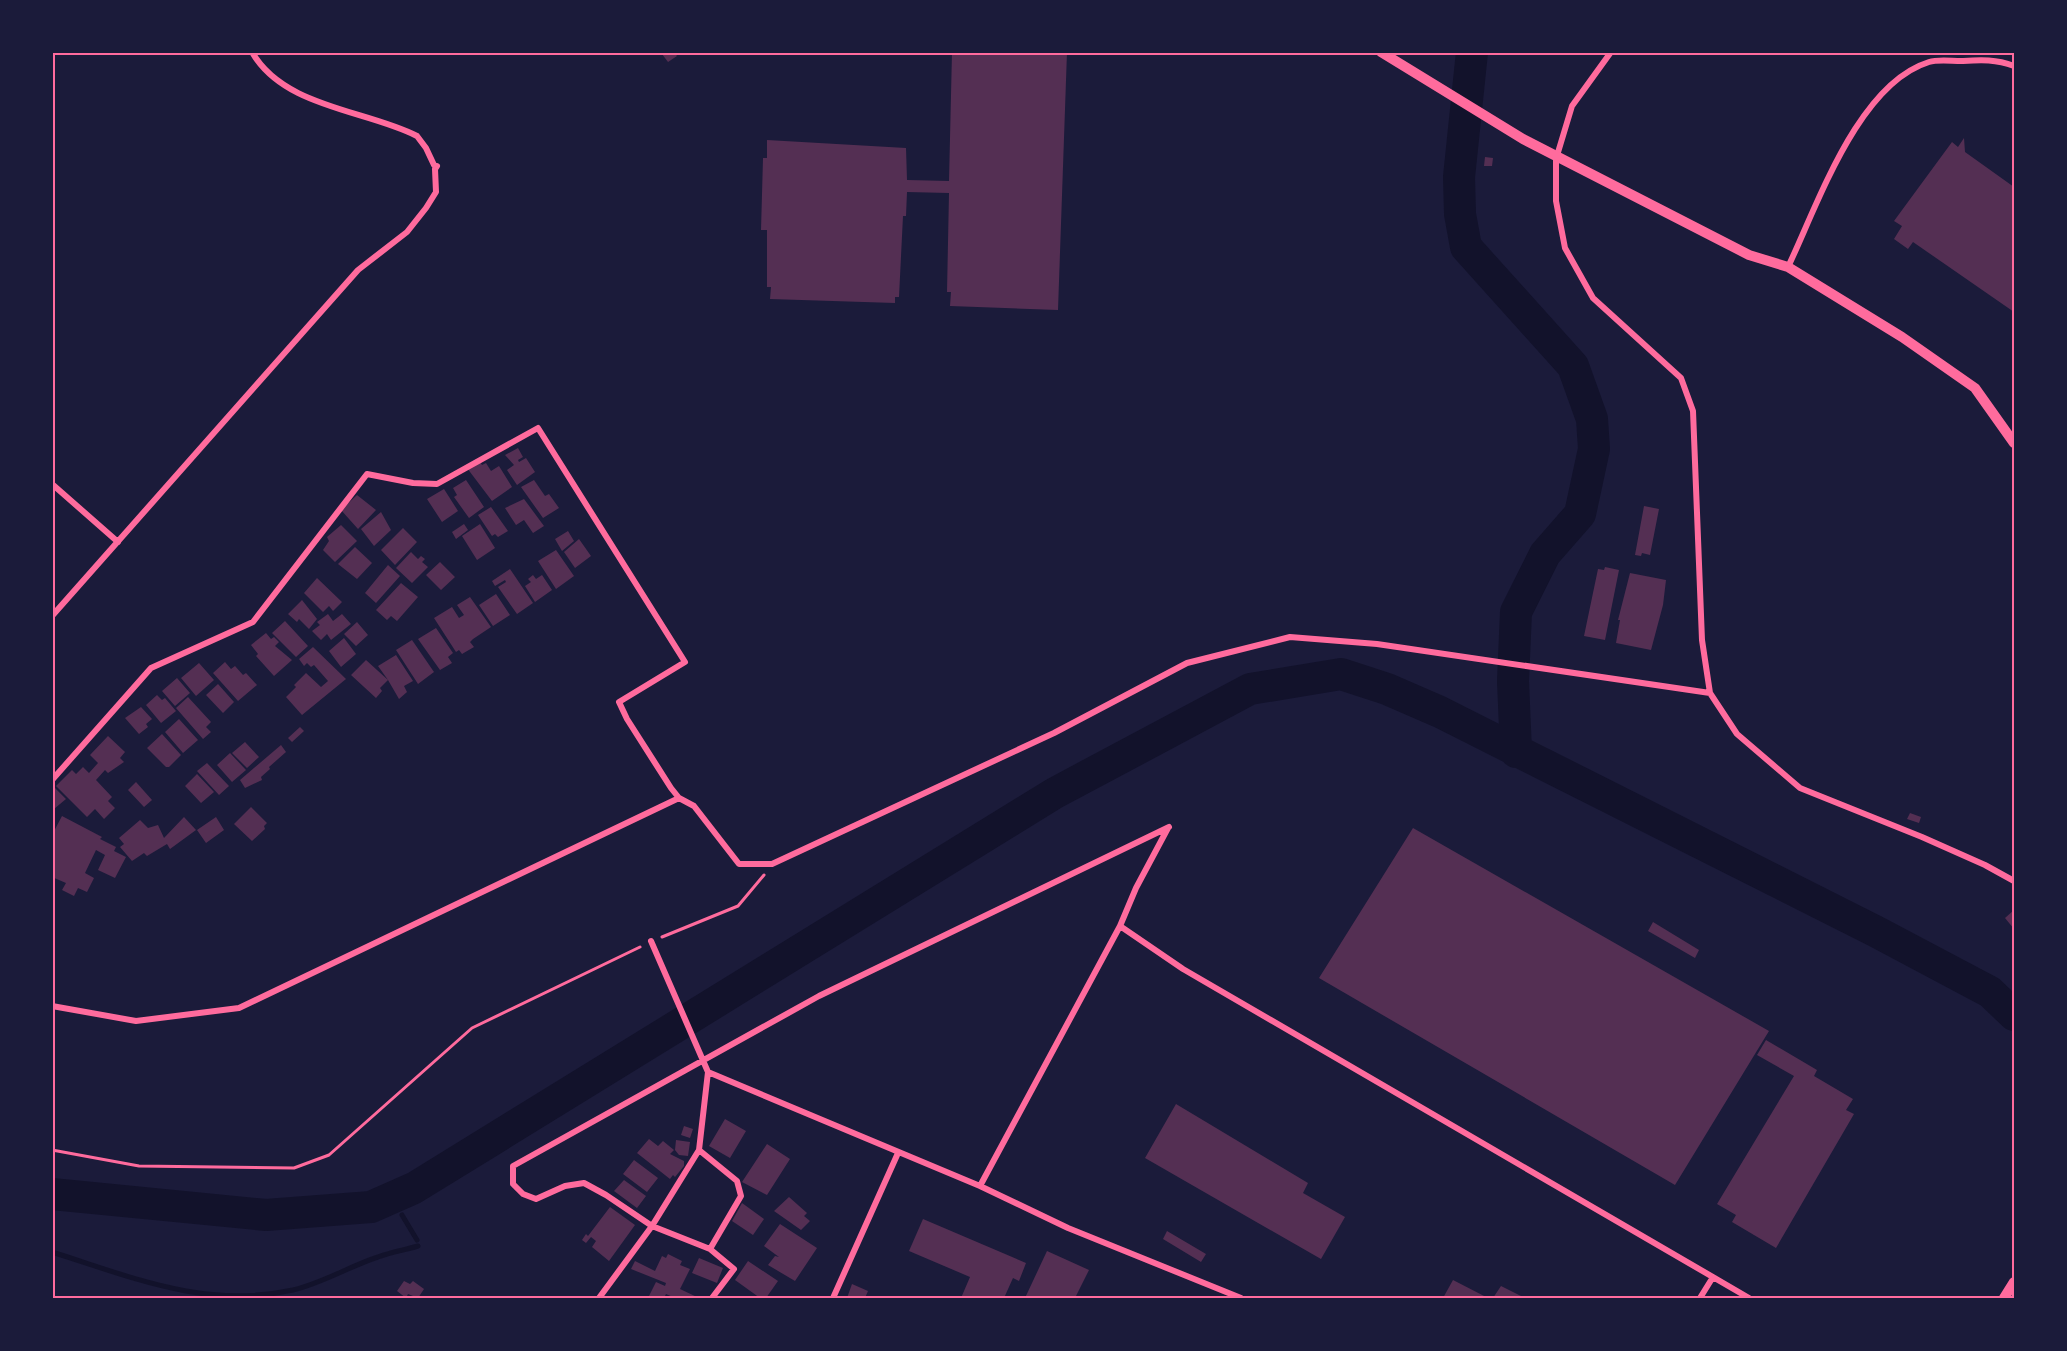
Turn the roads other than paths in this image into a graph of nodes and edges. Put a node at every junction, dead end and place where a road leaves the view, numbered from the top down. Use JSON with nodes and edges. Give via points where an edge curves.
{"nodes":[{"id":1,"x":252,"y":52,"type":"edge"},
{"id":2,"x":1381,"y":52,"type":"edge"},
{"id":3,"x":1611,"y":52,"type":"edge"},
{"id":4,"x":2014,"y":66,"type":"edge"},
{"id":5,"x":1788,"y":267,"type":"junction"},
{"id":6,"x":2014,"y":443,"type":"edge"},
{"id":7,"x":52,"y":484,"type":"edge"},
{"id":8,"x":118,"y":542,"type":"junction"},
{"id":9,"x":52,"y":616,"type":"edge"},
{"id":10,"x":1710,"y":693,"type":"junction"},
{"id":11,"x":52,"y":780,"type":"edge"},
{"id":12,"x":679,"y":798,"type":"junction"},
{"id":13,"x":2014,"y":881,"type":"edge"},
{"id":14,"x":1120,"y":927,"type":"junction"},
{"id":15,"x":651,"y":941,"type":"road end"},
{"id":16,"x":52,"y":1006,"type":"edge"},
{"id":17,"x":704,"y":1058,"type":"junction"},
{"id":18,"x":708,"y":1072,"type":"junction"},
{"id":19,"x":699,"y":1150,"type":"junction"},
{"id":20,"x":898,"y":1154,"type":"junction"},
{"id":21,"x":980,"y":1186,"type":"junction"},
{"id":22,"x":652,"y":1226,"type":"junction"},
{"id":23,"x":710,"y":1249,"type":"junction"},
{"id":24,"x":1713,"y":1278,"type":"junction"},
{"id":25,"x":2014,"y":1282,"type":"edge"},
{"id":26,"x":599,"y":1299,"type":"edge"},
{"id":27,"x":712,"y":1299,"type":"edge"},
{"id":28,"x":833,"y":1299,"type":"edge"},
{"id":29,"x":1241,"y":1299,"type":"edge"},
{"id":30,"x":1700,"y":1299,"type":"edge"},
{"id":31,"x":1749,"y":1299,"type":"edge"},
{"id":32,"x":2004,"y":1299,"type":"edge"}],
"edges":[{"from":1,"to":8,"type":"street","via":[[274,78],[318,103],[417,136],[437,166],[435,192],[407,232],[358,270]]},
{"from":2,"to":5,"type":"street","via":[[1523,139],[1749,255]]},
{"from":3,"to":10,"type":"street","via":[[1572,106],[1556,159],[1556,201],[1565,248],[1593,298],[1681,378],[1693,411],[1702,640]]},
{"from":4,"to":5,"type":"street","via":[[1995,59],[1930,62],[1898,78],[1879,94],[1847,142]]},
{"from":5,"to":6,"type":"street","via":[[1902,337],[1975,388]]},
{"from":7,"to":8,"type":"street"},
{"from":8,"to":9,"type":"street"},
{"from":10,"to":12,"type":"street","via":[[1377,644],[1290,637],[1187,663],[1054,733],[772,864],[739,864],[694,806]]},
{"from":10,"to":13,"type":"street","via":[[1737,734],[1800,788],[1922,837]]},
{"from":11,"to":12,"type":"street","via":[[151,668],[253,622],[367,474],[437,484],[538,428],[685,662],[619,702]]},
{"from":12,"to":16,"type":"street","via":[[239,1008],[136,1021]]},
{"from":14,"to":17,"type":"street","via":[[1169,827],[933,939]]},
{"from":14,"to":21,"type":"street"},
{"from":14,"to":24,"type":"street","via":[[1183,969]]},
{"from":15,"to":17,"type":"street"},
{"from":17,"to":18,"type":"street"},
{"from":17,"to":22,"type":"street","via":[[513,1166],[513,1184],[523,1194],[536,1199],[565,1186],[584,1184]]},
{"from":18,"to":19,"type":"street"},
{"from":18,"to":20,"type":"street"},
{"from":19,"to":22,"type":"street"},
{"from":19,"to":23,"type":"street","via":[[737,1181],[741,1196]]},
{"from":20,"to":21,"type":"street"},
{"from":20,"to":28,"type":"street"},
{"from":21,"to":29,"type":"street","via":[[1068,1228]]},
{"from":22,"to":23,"type":"street"},
{"from":22,"to":26,"type":"street"},
{"from":23,"to":27,"type":"street","via":[[734,1269]]},
{"from":24,"to":30,"type":"street"},
{"from":24,"to":31,"type":"street"},
{"from":25,"to":32,"type":"street"}]}
